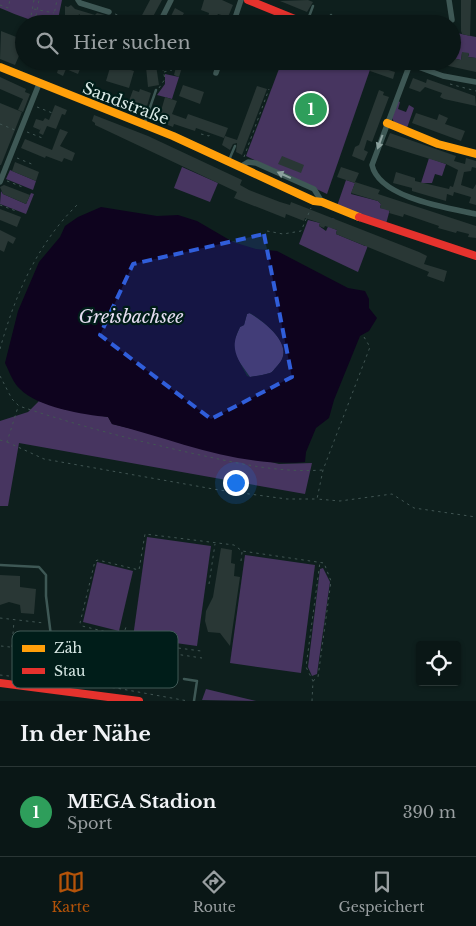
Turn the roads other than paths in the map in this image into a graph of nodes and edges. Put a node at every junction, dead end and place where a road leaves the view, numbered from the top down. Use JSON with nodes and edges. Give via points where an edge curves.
{"nodes":[{"id":1,"x":78,"y":0,"type":"edge"},
{"id":2,"x":171,"y":0,"type":"edge"},
{"id":3,"x":241,"y":0,"type":"edge"},
{"id":4,"x":248,"y":0,"type":"edge"},
{"id":5,"x":449,"y":0,"type":"edge"},
{"id":6,"x":313,"y":6,"type":"dead end"},
{"id":7,"x":109,"y":12,"type":"road end"},
{"id":8,"x":164,"y":15,"type":"edge"},
{"id":9,"x":236,"y":15,"type":"edge"},
{"id":10,"x":285,"y":15,"type":"edge"},
{"id":11,"x":310,"y":15,"type":"edge"},
{"id":12,"x":451,"y":15,"type":"edge"},
{"id":13,"x":0,"y":68,"type":"edge"},
{"id":14,"x":217,"y":70,"type":"edge"},
{"id":15,"x":408,"y":70,"type":"edge"},
{"id":16,"x":426,"y":70,"type":"edge"},
{"id":17,"x":216,"y":74,"type":"dead end"},
{"id":18,"x":476,"y":82,"type":"edge"},
{"id":19,"x":39,"y":84,"type":"junction"},
{"id":20,"x":156,"y":90,"type":"road end"},
{"id":21,"x":387,"y":123,"type":"junction"},
{"id":22,"x":144,"y":125,"type":"junction"},
{"id":23,"x":235,"y":146,"type":"dead end"},
{"id":24,"x":476,"y":154,"type":"edge"},
{"id":25,"x":229,"y":161,"type":"junction"},
{"id":26,"x":1,"y":180,"type":"edge"},
{"id":27,"x":476,"y":214,"type":"edge"},
{"id":28,"x":476,"y":256,"type":"edge"},
{"id":29,"x":0,"y":565,"type":"edge"},
{"id":30,"x":51,"y":631,"type":"edge"},
{"id":31,"x":184,"y":679,"type":"dead end"},
{"id":32,"x":66,"y":688,"type":"edge"},
{"id":33,"x":139,"y":701,"type":"edge"},
{"id":34,"x":194,"y":701,"type":"edge"}],
"edges":[{"from":1,"to":7,"type":"street"},
{"from":2,"to":8,"type":"street"},
{"from":3,"to":9,"type":"street"},
{"from":4,"to":10,"type":"street"},
{"from":5,"to":12,"type":"street"},
{"from":6,"to":11,"type":"lane"},
{"from":13,"to":19,"type":"street","name":"Sandstraße"},
{"from":14,"to":17,"type":"street"},
{"from":15,"to":21,"type":"street"},
{"from":16,"to":18,"type":"street"},
{"from":19,"to":22,"type":"street","name":"Sandstraße"},
{"from":19,"to":26,"type":"street"},
{"from":20,"to":22,"type":"lane"},
{"from":21,"to":24,"type":"street","via":[[438,144]]},
{"from":21,"to":27,"type":"street","one_way":true,"via":[[372,165],[373,173],[398,193]]},
{"from":22,"to":25,"type":"street","name":"Sandstraße"},
{"from":23,"to":25,"type":"lane"},
{"from":25,"to":28,"type":"street","name":"Sandstraße","via":[[373,223]]},
{"from":29,"to":30,"type":"lane","via":[[35,567],[45,571]]},
{"from":31,"to":34,"type":"lane","via":[[197,681]]},
{"from":32,"to":33,"type":"street"}]}
